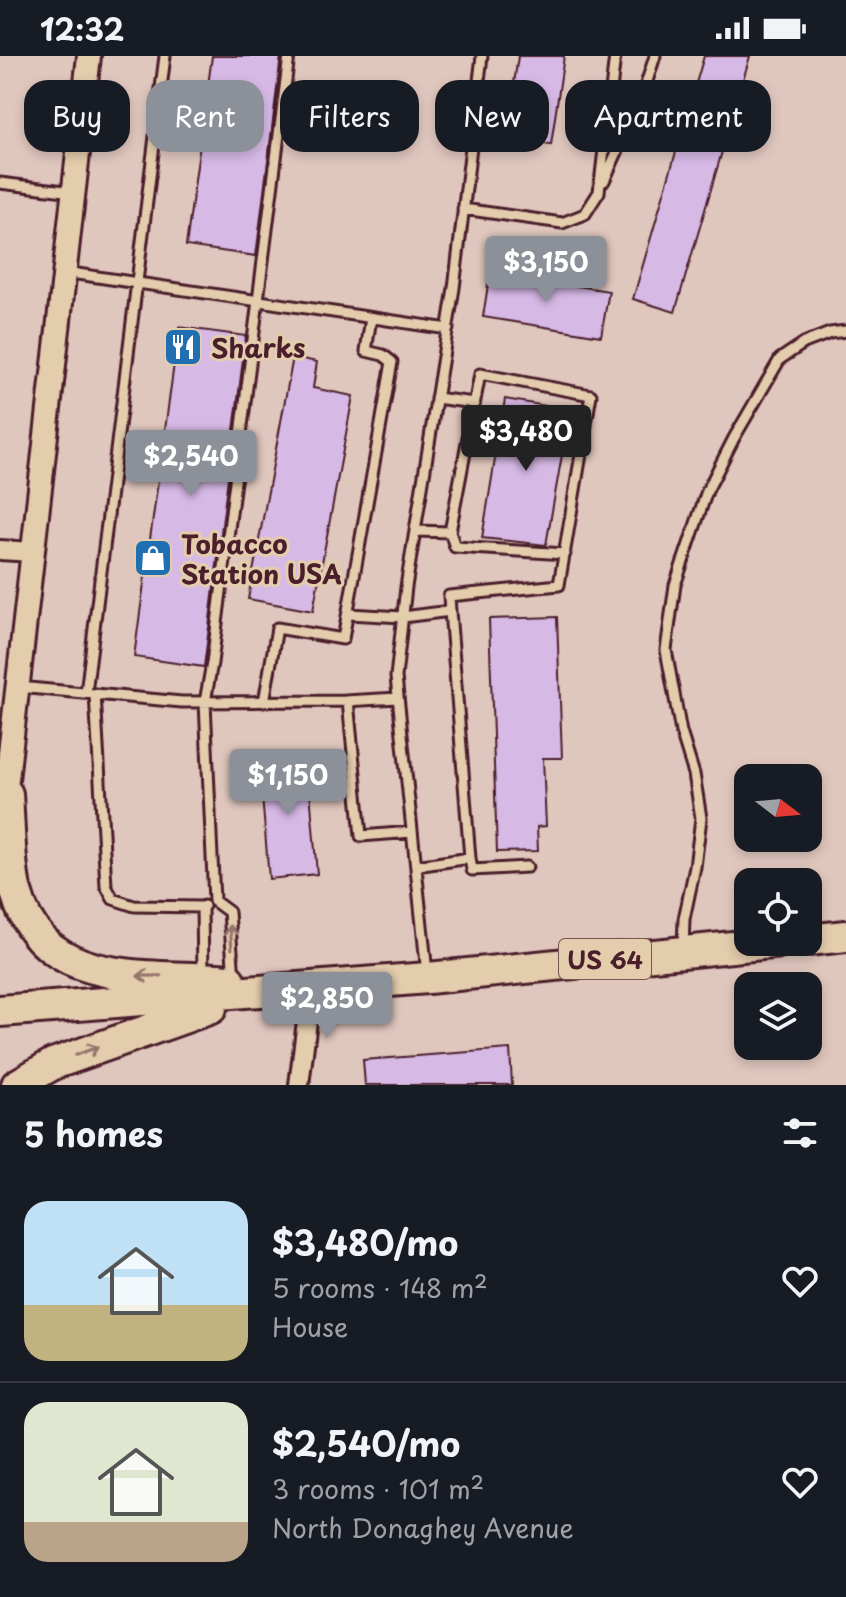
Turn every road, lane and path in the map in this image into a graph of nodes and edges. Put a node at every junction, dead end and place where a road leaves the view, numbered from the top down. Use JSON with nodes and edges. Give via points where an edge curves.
{"nodes":[{"id":1,"x":89,"y":56,"type":"edge"},
{"id":2,"x":165,"y":56,"type":"edge"},
{"id":3,"x":289,"y":56,"type":"edge"},
{"id":4,"x":482,"y":56,"type":"edge"},
{"id":5,"x":615,"y":56,"type":"edge"},
{"id":6,"x":655,"y":56,"type":"edge"},
{"id":7,"x":0,"y":183,"type":"edge"},
{"id":8,"x":73,"y":192,"type":"junction"},
{"id":9,"x":599,"y":192,"type":"junction"},
{"id":10,"x":463,"y":209,"type":"junction"},
{"id":11,"x":64,"y":272,"type":"junction"},
{"id":12,"x":135,"y":282,"type":"junction"},
{"id":13,"x":257,"y":301,"type":"junction"},
{"id":14,"x":371,"y":318,"type":"junction"},
{"id":15,"x":448,"y":329,"type":"junction"},
{"id":16,"x":846,"y":331,"type":"edge"},
{"id":17,"x":436,"y":398,"type":"junction"},
{"id":18,"x":474,"y":403,"type":"junction"},
{"id":19,"x":415,"y":531,"type":"junction"},
{"id":20,"x":450,"y":532,"type":"junction"},
{"id":21,"x":0,"y":550,"type":"edge"},
{"id":22,"x":33,"y":552,"type":"junction"},
{"id":23,"x":565,"y":554,"type":"junction"},
{"id":24,"x":450,"y":611,"type":"junction"},
{"id":25,"x":348,"y":614,"type":"junction"},
{"id":26,"x":403,"y":617,"type":"junction"},
{"id":27,"x":18,"y":687,"type":"junction"},
{"id":28,"x":91,"y":694,"type":"junction"},
{"id":29,"x":398,"y":698,"type":"junction"},
{"id":30,"x":348,"y":701,"type":"junction"},
{"id":31,"x":205,"y":702,"type":"junction"},
{"id":32,"x":264,"y":702,"type":"junction"},
{"id":33,"x":6,"y":751,"type":"edge"},
{"id":34,"x":7,"y":794,"type":"junction"},
{"id":35,"x":0,"y":824,"type":"edge"},
{"id":36,"x":412,"y":832,"type":"junction"},
{"id":37,"x":470,"y":858,"type":"junction"},
{"id":38,"x":416,"y":866,"type":"junction"},
{"id":39,"x":527,"y":867,"type":"dead end"},
{"id":40,"x":214,"y":901,"type":"junction"},
{"id":41,"x":202,"y":907,"type":"junction"},
{"id":42,"x":846,"y":936,"type":"edge"},
{"id":43,"x":822,"y":939,"type":"edge"},
{"id":44,"x":734,"y":946,"type":"edge"},
{"id":45,"x":683,"y":951,"type":"junction"},
{"id":46,"x":204,"y":978,"type":"junction"},
{"id":47,"x":428,"y":978,"type":"junction"},
{"id":48,"x":234,"y":980,"type":"junction"},
{"id":49,"x":311,"y":989,"type":"junction"},
{"id":50,"x":0,"y":1011,"type":"edge"},
{"id":51,"x":17,"y":1085,"type":"edge"},
{"id":52,"x":299,"y":1085,"type":"edge"}],
"edges":[{"from":1,"to":8,"type":"street"},
{"from":2,"to":12,"type":"lane"},
{"from":3,"to":13,"type":"lane"},
{"from":4,"to":10,"type":"lane"},
{"from":5,"to":9,"type":"lane"},
{"from":6,"to":9,"type":"lane"},
{"from":7,"to":8,"type":"lane"},
{"from":8,"to":11,"type":"street"},
{"from":9,"to":10,"type":"lane","via":[[585,214],[562,223]]},
{"from":10,"to":15,"type":"lane"},
{"from":11,"to":12,"type":"lane"},
{"from":11,"to":22,"type":"street"},
{"from":12,"to":13,"type":"lane"},
{"from":12,"to":28,"type":"lane"},
{"from":13,"to":14,"type":"lane"},
{"from":13,"to":31,"type":"lane"},
{"from":14,"to":15,"type":"lane"},
{"from":14,"to":25,"type":"lane","via":[[366,351],[392,362]]},
{"from":15,"to":17,"type":"lane"},
{"from":16,"to":45,"type":"lane","via":[[804,343],[780,359],[707,491],[675,585],[666,650],[701,818]]},
{"from":17,"to":18,"type":"lane"},
{"from":17,"to":19,"type":"lane"},
{"from":18,"to":20,"type":"lane"},
{"from":18,"to":23,"type":"lane","via":[[480,374],[591,395]]},
{"from":19,"to":20,"type":"lane"},
{"from":19,"to":26,"type":"lane"},
{"from":20,"to":23,"type":"lane","via":[[455,547]]},
{"from":21,"to":22,"type":"street"},
{"from":22,"to":27,"type":"street"},
{"from":23,"to":24,"type":"lane","via":[[559,585],[449,596]]},
{"from":24,"to":26,"type":"lane"},
{"from":24,"to":37,"type":"lane"},
{"from":25,"to":26,"type":"lane"},
{"from":25,"to":32,"type":"lane","via":[[343,639],[277,628]]},
{"from":26,"to":29,"type":"lane"},
{"from":27,"to":28,"type":"lane"},
{"from":27,"to":33,"type":"street"},
{"from":28,"to":31,"type":"lane"},
{"from":28,"to":41,"type":"lane","via":[[106,886],[113,899],[134,906]]},
{"from":29,"to":30,"type":"lane"},
{"from":29,"to":36,"type":"lane"},
{"from":30,"to":32,"type":"lane"},
{"from":30,"to":36,"type":"lane","via":[[361,836]]},
{"from":31,"to":32,"type":"lane"},
{"from":31,"to":40,"type":"lane"},
{"from":33,"to":34,"type":"street"},
{"from":34,"to":35,"type":"street"},
{"from":46,"to":34,"type":"main road","one_way":true,"via":[[129,977],[57,954],[46,944],[35,933],[16,892]]},
{"from":36,"to":38,"type":"lane"},
{"from":37,"to":38,"type":"lane"},
{"from":37,"to":39,"type":"lane","via":[[472,870]]},
{"from":38,"to":47,"type":"lane"},
{"from":40,"to":41,"type":"lane"},
{"from":48,"to":40,"type":"lane","one_way":true,"via":[[229,912]]},
{"from":41,"to":46,"type":"lane"},
{"from":42,"to":43,"type":"main road"},
{"from":44,"to":45,"type":"main road","number":"US 64"},
{"from":45,"to":47,"type":"main road","number":"US 64"},
{"from":46,"to":48,"type":"main road"},
{"from":47,"to":49,"type":"main road","number":"US 64"},
{"from":48,"to":49,"type":"main road"},
{"from":49,"to":50,"type":"main road","number":"US 64"},
{"from":51,"to":49,"type":"main road","one_way":true,"via":[[53,1064],[199,1010]]},
{"from":49,"to":52,"type":"street"}]}
